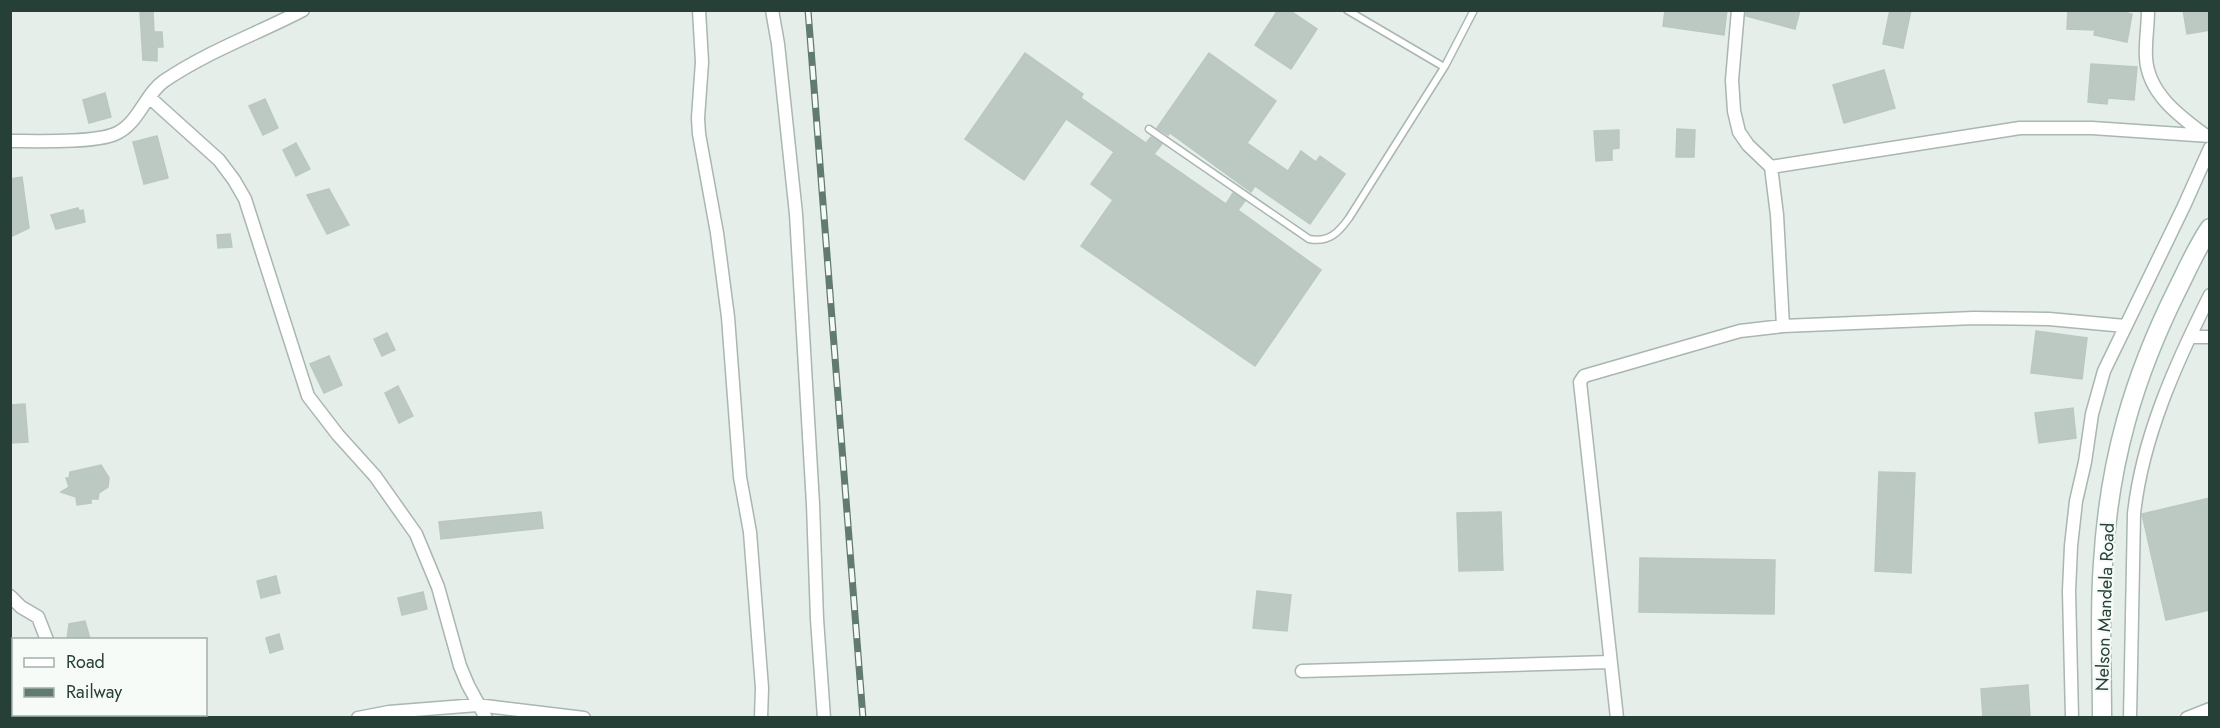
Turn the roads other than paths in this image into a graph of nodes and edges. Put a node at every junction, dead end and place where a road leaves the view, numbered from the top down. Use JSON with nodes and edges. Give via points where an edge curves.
{"nodes":[{"id":1,"x":303,"y":10,"type":"edge"},
{"id":2,"x":699,"y":10,"type":"edge"},
{"id":3,"x":772,"y":10,"type":"edge"},
{"id":4,"x":1347,"y":10,"type":"edge"},
{"id":5,"x":1474,"y":10,"type":"edge"},
{"id":6,"x":1738,"y":10,"type":"edge"},
{"id":7,"x":2148,"y":10,"type":"edge"},
{"id":8,"x":1444,"y":67,"type":"junction"},
{"id":9,"x":149,"y":97,"type":"junction"},
{"id":10,"x":1149,"y":129,"type":"dead end"},
{"id":11,"x":2207,"y":136,"type":"edge"},
{"id":12,"x":10,"y":141,"type":"edge"},
{"id":13,"x":2210,"y":148,"type":"edge"},
{"id":14,"x":1771,"y":167,"type":"junction"},
{"id":15,"x":2210,"y":228,"type":"edge"},
{"id":16,"x":2210,"y":295,"type":"edge"},
{"id":17,"x":1783,"y":327,"type":"junction"},
{"id":18,"x":2125,"y":327,"type":"junction"},
{"id":19,"x":2191,"y":337,"type":"junction"},
{"id":20,"x":2210,"y":337,"type":"edge"},
{"id":21,"x":10,"y":596,"type":"edge"},
{"id":22,"x":47,"y":638,"type":"edge"},
{"id":23,"x":1610,"y":662,"type":"junction"},
{"id":24,"x":1302,"y":671,"type":"dead end"},
{"id":25,"x":477,"y":705,"type":"junction"},
{"id":26,"x":2210,"y":709,"type":"edge"},
{"id":27,"x":358,"y":717,"type":"edge"},
{"id":28,"x":486,"y":717,"type":"edge"},
{"id":29,"x":584,"y":717,"type":"edge"},
{"id":30,"x":762,"y":717,"type":"edge"},
{"id":31,"x":824,"y":717,"type":"edge"},
{"id":32,"x":1617,"y":717,"type":"edge"},
{"id":33,"x":2072,"y":717,"type":"edge"},
{"id":34,"x":2102,"y":717,"type":"edge"},
{"id":35,"x":2130,"y":717,"type":"edge"},
{"id":36,"x":2187,"y":717,"type":"edge"}],
"edges":[{"from":1,"to":9,"type":"street","via":[[221,48],[162,82]]},
{"from":2,"to":30,"type":"street","via":[[699,134],[728,317],[740,477],[750,532]]},
{"from":3,"to":31,"type":"street","via":[[796,214]]},
{"from":4,"to":8,"type":"lane"},
{"from":5,"to":8,"type":"lane"},
{"from":6,"to":14,"type":"street","via":[[1732,80],[1734,111],[1739,132]]},
{"from":7,"to":11,"type":"street","via":[[2149,74],[2164,100]]},
{"from":8,"to":10,"type":"lane","via":[[1349,218],[1338,232],[1322,241],[1309,239]]},
{"from":9,"to":12,"type":"street","via":[[128,126],[115,135]]},
{"from":9,"to":25,"type":"street","via":[[219,160],[234,180],[252,219],[308,396],[375,476],[416,534]]},
{"from":11,"to":14,"type":"street","via":[[2092,128],[2020,128]]},
{"from":13,"to":18,"type":"street"},
{"from":14,"to":17,"type":"street"},
{"from":15,"to":34,"type":"main road","name":"Nelson Mandela Road","via":[[2142,365],[2114,470],[2102,565]]},
{"from":16,"to":19,"type":"street"},
{"from":17,"to":18,"type":"street","via":[[1974,318],[2049,319]]},
{"from":17,"to":23,"type":"street","via":[[1740,331],[1581,379]]},
{"from":18,"to":33,"type":"street","via":[[2104,371],[2092,414],[2074,517],[2069,591]]},
{"from":19,"to":20,"type":"street"},
{"from":19,"to":35,"type":"street","via":[[2157,420],[2136,491]]},
{"from":21,"to":22,"type":"street","via":[[38,617]]},
{"from":23,"to":24,"type":"street"},
{"from":23,"to":32,"type":"street"},
{"from":25,"to":27,"type":"street"},
{"from":25,"to":28,"type":"street"},
{"from":25,"to":29,"type":"street"},
{"from":26,"to":36,"type":"street"}]}
